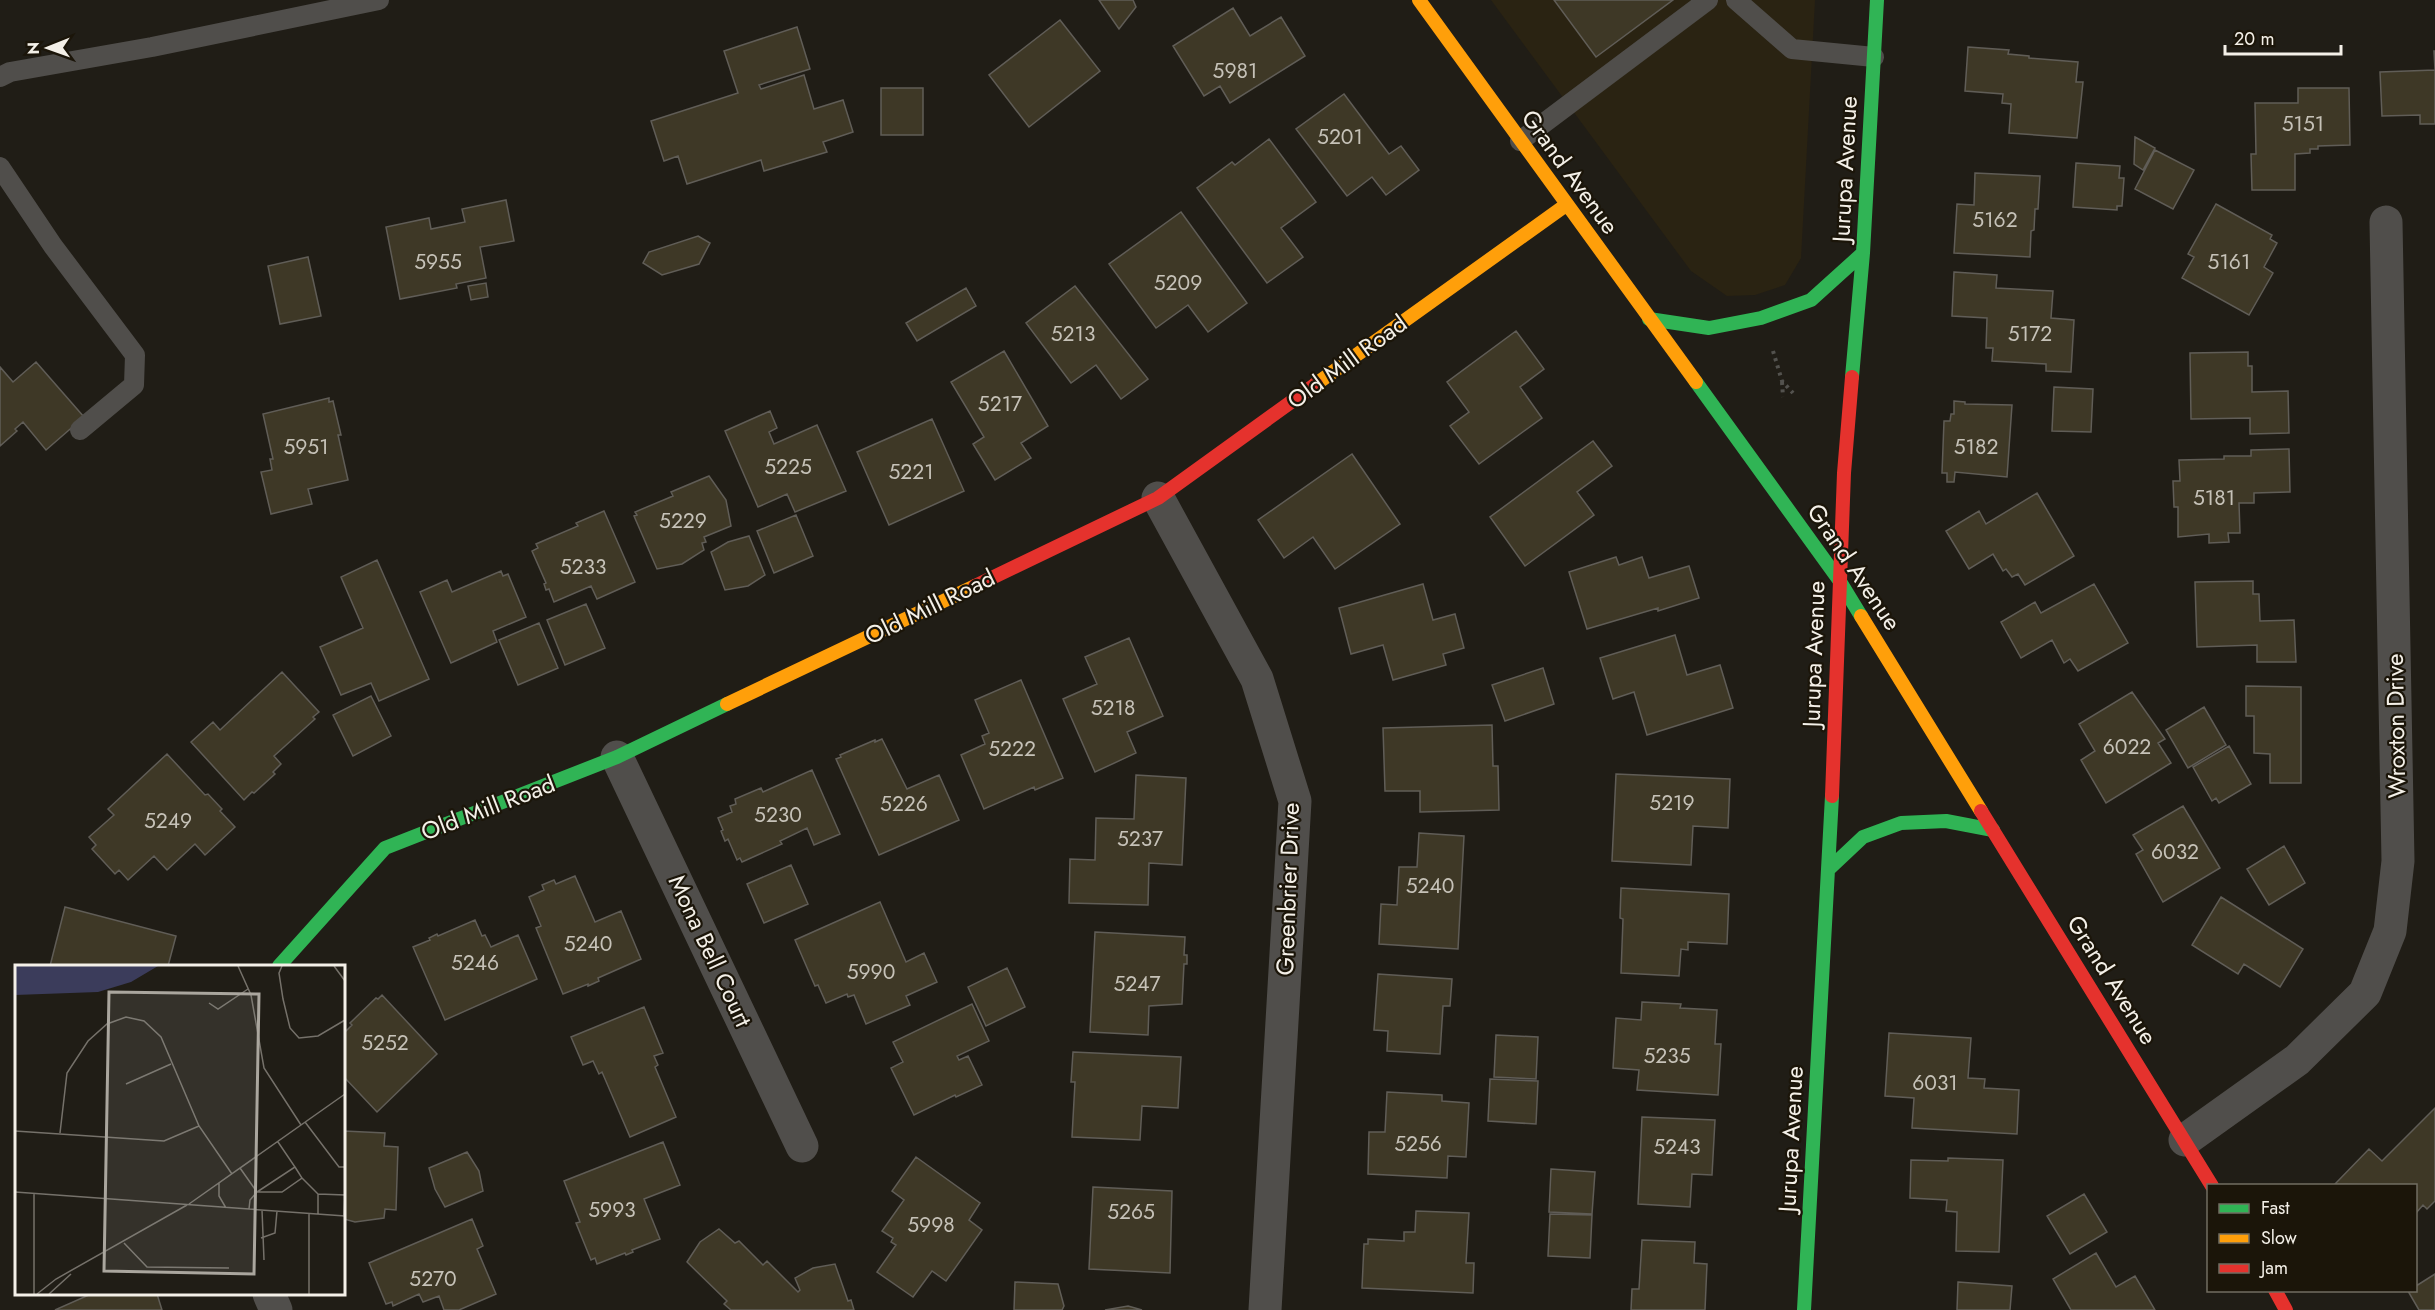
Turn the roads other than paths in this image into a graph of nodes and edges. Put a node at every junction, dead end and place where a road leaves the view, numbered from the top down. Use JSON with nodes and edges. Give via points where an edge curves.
{"nodes":[{"id":1,"x":379,"y":0,"type":"edge"},
{"id":2,"x":1419,"y":0,"type":"edge"},
{"id":3,"x":1708,"y":0,"type":"edge"},
{"id":4,"x":1736,"y":0,"type":"edge"},
{"id":5,"x":1877,"y":0,"type":"edge"},
{"id":6,"x":1874,"y":57,"type":"junction"},
{"id":7,"x":0,"y":77,"type":"edge"},
{"id":8,"x":1520,"y":141,"type":"junction"},
{"id":9,"x":0,"y":167,"type":"edge"},
{"id":10,"x":1566,"y":205,"type":"junction"},
{"id":11,"x":2386,"y":222,"type":"dead end"},
{"id":12,"x":1863,"y":253,"type":"junction"},
{"id":13,"x":1649,"y":319,"type":"junction"},
{"id":14,"x":80,"y":430,"type":"dead end"},
{"id":15,"x":1158,"y":498,"type":"junction"},
{"id":16,"x":1839,"y":580,"type":"junction"},
{"id":17,"x":617,"y":757,"type":"junction"},
{"id":18,"x":1993,"y":830,"type":"junction"},
{"id":19,"x":1829,"y":869,"type":"junction"},
{"id":20,"x":280,"y":965,"type":"edge"},
{"id":21,"x":2185,"y":1140,"type":"junction"},
{"id":22,"x":802,"y":1146,"type":"dead end"},
{"id":23,"x":2211,"y":1184,"type":"edge"},
{"id":24,"x":2276,"y":1292,"type":"edge"},
{"id":25,"x":270,"y":1295,"type":"edge"},
{"id":26,"x":276,"y":1310,"type":"edge"},
{"id":27,"x":1265,"y":1310,"type":"edge"},
{"id":28,"x":1804,"y":1310,"type":"edge"},
{"id":29,"x":2286,"y":1310,"type":"edge"}],
"edges":[{"from":1,"to":7,"type":"lane"},
{"from":2,"to":8,"type":"main road","name":"Grand Avenue"},
{"from":3,"to":8,"type":"lane"},
{"from":4,"to":6,"type":"lane","via":[[1792,49]]},
{"from":5,"to":6,"type":"main road","name":"Jurupa Avenue"},
{"from":6,"to":12,"type":"main road","name":"Jurupa Avenue"},
{"from":8,"to":10,"type":"main road","name":"Grand Avenue"},
{"from":9,"to":14,"type":"lane","via":[[53,246],[135,355],[134,385]]},
{"from":10,"to":13,"type":"main road","name":"Grand Avenue"},
{"from":10,"to":15,"type":"main road","name":"Old Mill Road"},
{"from":11,"to":21,"type":"street","name":"Wroxton Drive","via":[[2398,861],[2390,931],[2365,993],[2297,1060]]},
{"from":12,"to":13,"type":"main road","via":[[1811,300],[1761,318],[1709,327]]},
{"from":12,"to":16,"type":"main road","name":"Jurupa Avenue"},
{"from":13,"to":16,"type":"main road","name":"Grand Avenue"},
{"from":15,"to":17,"type":"main road","name":"Old Mill Road"},
{"from":15,"to":27,"type":"street","name":"Greenbrier Drive","via":[[1257,679],[1295,801]]},
{"from":16,"to":18,"type":"main road","name":"Grand Avenue"},
{"from":16,"to":19,"type":"main road","name":"Jurupa Avenue"},
{"from":17,"to":20,"type":"main road","name":"Old Mill Road","via":[[385,848]]},
{"from":17,"to":22,"type":"street","name":"Mona Bell Court"},
{"from":18,"to":19,"type":"main road","via":[[1946,821],[1901,823],[1863,837]]},
{"from":18,"to":21,"type":"main road","name":"Grand Avenue"},
{"from":19,"to":28,"type":"main road","name":"Jurupa Avenue"},
{"from":21,"to":23,"type":"main road","name":"Grand Avenue"},
{"from":24,"to":29,"type":"main road"},
{"from":25,"to":26,"type":"street"}]}
